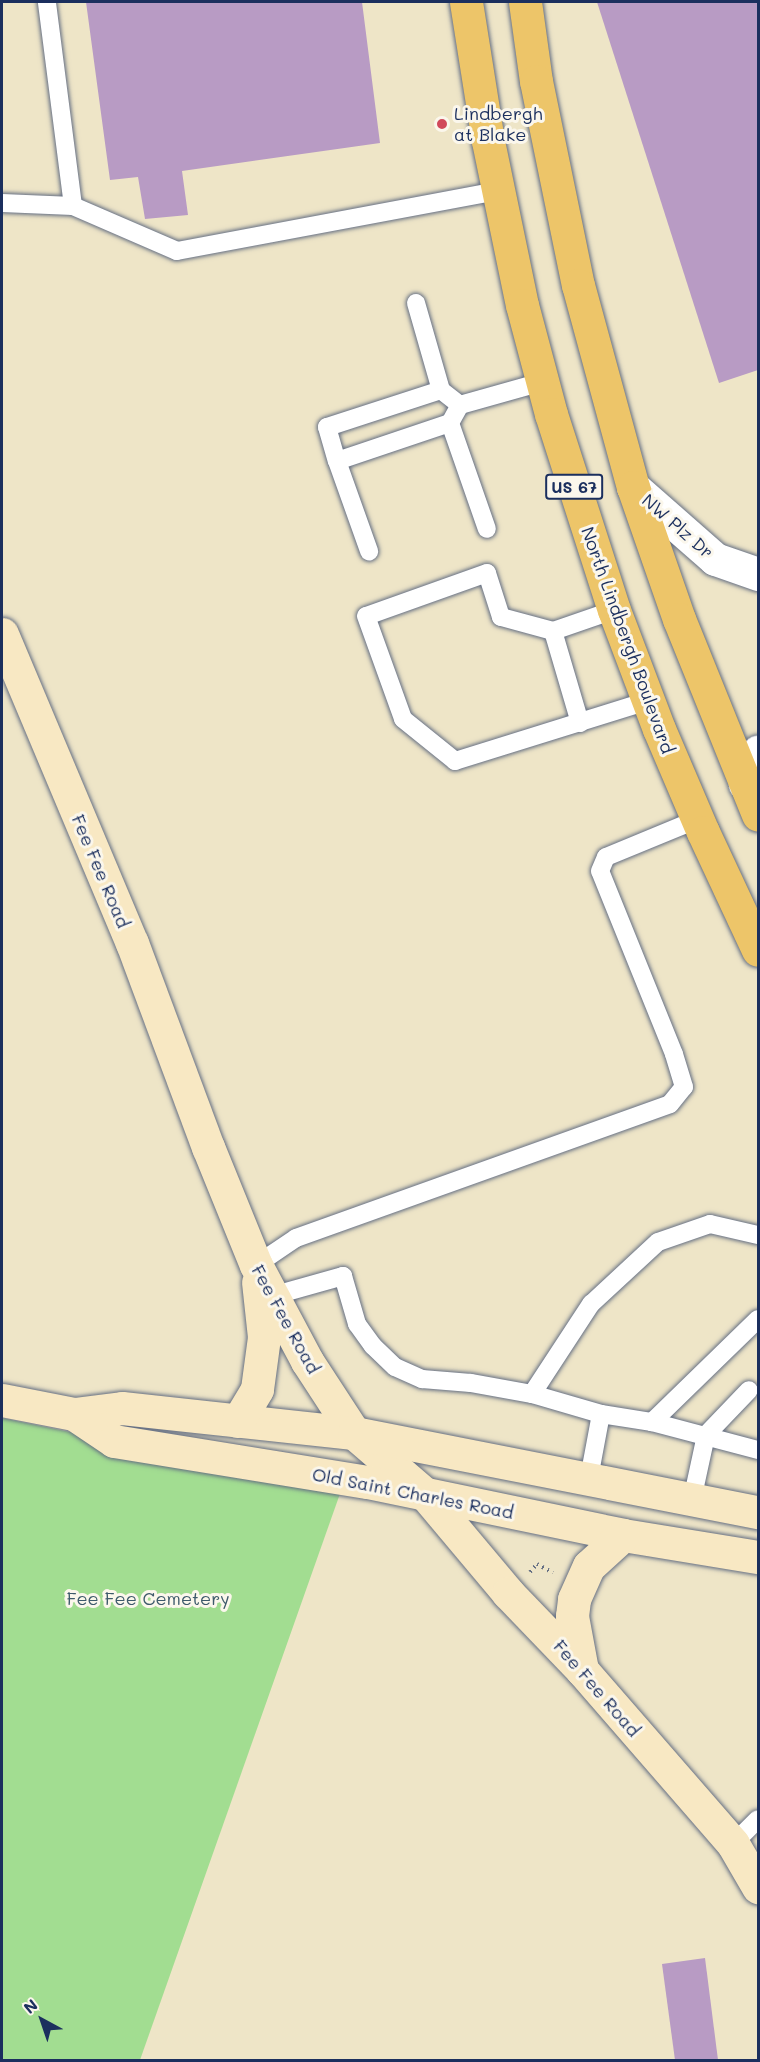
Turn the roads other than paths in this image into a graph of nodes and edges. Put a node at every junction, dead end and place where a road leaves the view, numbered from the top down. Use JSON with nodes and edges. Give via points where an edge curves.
{"nodes":[{"id":1,"x":47,"y":2,"type":"edge"},
{"id":2,"x":466,"y":2,"type":"edge"},
{"id":3,"x":525,"y":2,"type":"edge"},
{"id":4,"x":499,"y":191,"type":"junction"},
{"id":5,"x":2,"y":203,"type":"edge"},
{"id":6,"x":73,"y":206,"type":"junction"},
{"id":7,"x":416,"y":303,"type":"dead end"},
{"id":8,"x":542,"y":382,"type":"junction"},
{"id":9,"x":441,"y":390,"type":"junction"},
{"id":10,"x":460,"y":405,"type":"junction"},
{"id":11,"x":450,"y":423,"type":"junction"},
{"id":12,"x":337,"y":461,"type":"junction"},
{"id":13,"x":633,"y":487,"type":"junction"},
{"id":14,"x":487,"y":529,"type":"dead end"},
{"id":15,"x":369,"y":551,"type":"dead end"},
{"id":16,"x":759,"y":574,"type":"edge"},
{"id":17,"x":614,"y":610,"type":"junction"},
{"id":18,"x":553,"y":631,"type":"junction"},
{"id":19,"x":2,"y":634,"type":"edge"},
{"id":20,"x":648,"y":702,"type":"junction"},
{"id":21,"x":580,"y":723,"type":"junction"},
{"id":22,"x":759,"y":752,"type":"edge"},
{"id":23,"x":745,"y":784,"type":"junction"},
{"id":24,"x":759,"y":815,"type":"edge"},
{"id":25,"x":698,"y":819,"type":"junction"},
{"id":26,"x":759,"y":950,"type":"edge"},
{"id":27,"x":759,"y":1235,"type":"edge"},
{"id":28,"x":256,"y":1265,"type":"junction"},
{"id":29,"x":272,"y":1296,"type":"junction"},
{"id":30,"x":759,"y":1319,"type":"edge"},
{"id":31,"x":749,"y":1390,"type":"dead end"},
{"id":32,"x":532,"y":1394,"type":"junction"},
{"id":33,"x":2,"y":1400,"type":"edge"},
{"id":34,"x":74,"y":1414,"type":"junction"},
{"id":35,"x":600,"y":1414,"type":"junction"},
{"id":36,"x":238,"y":1420,"type":"junction"},
{"id":37,"x":652,"y":1422,"type":"junction"},
{"id":38,"x":354,"y":1433,"type":"junction"},
{"id":39,"x":706,"y":1435,"type":"junction"},
{"id":40,"x":755,"y":1444,"type":"edge"},
{"id":41,"x":589,"y":1478,"type":"junction"},
{"id":42,"x":425,"y":1494,"type":"junction"},
{"id":43,"x":692,"y":1500,"type":"junction"},
{"id":44,"x":759,"y":1512,"type":"edge"},
{"id":45,"x":623,"y":1535,"type":"junction"},
{"id":46,"x":682,"y":1543,"type":"junction"},
{"id":47,"x":759,"y":1557,"type":"edge"},
{"id":48,"x":582,"y":1670,"type":"junction"},
{"id":49,"x":759,"y":1819,"type":"edge"},
{"id":50,"x":733,"y":1844,"type":"junction"},
{"id":51,"x":759,"y":1887,"type":"edge"}],
"edges":[{"from":1,"to":6,"type":"lane"},
{"from":2,"to":4,"type":"highway","name":"North Lindbergh Boulevard","number":"US 67"},
{"from":3,"to":13,"type":"highway","number":"US 67","via":[[536,81],[578,285]]},
{"from":4,"to":6,"type":"lane","via":[[177,251]]},
{"from":4,"to":8,"type":"highway","name":"North Lindbergh Boulevard","number":"US 67"},
{"from":5,"to":6,"type":"lane"},
{"from":7,"to":9,"type":"lane"},
{"from":8,"to":10,"type":"lane"},
{"from":8,"to":17,"type":"highway","name":"North Lindbergh Boulevard","number":"US 67"},
{"from":9,"to":10,"type":"lane"},
{"from":9,"to":12,"type":"lane","via":[[327,427]]},
{"from":10,"to":11,"type":"lane"},
{"from":11,"to":12,"type":"lane"},
{"from":11,"to":14,"type":"lane"},
{"from":12,"to":15,"type":"lane"},
{"from":13,"to":16,"type":"street","name":"NW Plz Dr","via":[[716,559]]},
{"from":13,"to":23,"type":"highway","number":"US 67","via":[[679,619]]},
{"from":17,"to":18,"type":"lane"},
{"from":17,"to":20,"type":"highway","name":"North Lindbergh Boulevard","number":"US 67"},
{"from":18,"to":21,"type":"lane"},
{"from":18,"to":21,"type":"lane","via":[[501,617],[488,573],[366,616],[403,719],[455,761]]},
{"from":19,"to":28,"type":"street","name":"Fee Fee Road","via":[[132,944]]},
{"from":20,"to":21,"type":"lane"},
{"from":20,"to":25,"type":"highway","name":"North Lindbergh Boulevard","number":"US 67"},
{"from":22,"to":23,"type":"street"},
{"from":23,"to":24,"type":"highway","number":"US 67"},
{"from":25,"to":26,"type":"highway","name":"North Lindbergh Boulevard","number":"US 67"},
{"from":25,"to":28,"type":"lane","via":[[606,857],[600,871],[684,1087],[670,1104],[296,1238]]},
{"from":27,"to":32,"type":"lane","via":[[710,1224],[658,1242],[591,1304]]},
{"from":28,"to":29,"type":"street","name":"Fee Fee Road"},
{"from":28,"to":36,"type":"street","via":[[262,1347],[257,1389]]},
{"from":29,"to":32,"type":"lane","via":[[343,1276],[357,1324],[395,1367],[422,1379]]},
{"from":29,"to":38,"type":"street","name":"Fee Fee Road","via":[[307,1361]]},
{"from":30,"to":37,"type":"lane"},
{"from":31,"to":39,"type":"lane"},
{"from":32,"to":35,"type":"lane"},
{"from":33,"to":34,"type":"street","name":"Old Saint Charles Road"},
{"from":34,"to":36,"type":"street","name":"Old Saint Charles Road","via":[[122,1408]]},
{"from":34,"to":42,"type":"street","name":"Old Saint Charles Road","via":[[114,1441]]},
{"from":35,"to":37,"type":"lane"},
{"from":35,"to":41,"type":"lane"},
{"from":36,"to":38,"type":"street","name":"Old Saint Charles Road"},
{"from":37,"to":39,"type":"lane"},
{"from":38,"to":41,"type":"street","name":"Old Saint Charles Road"},
{"from":38,"to":42,"type":"street","name":"Fee Fee Road"},
{"from":39,"to":40,"type":"lane"},
{"from":39,"to":43,"type":"lane"},
{"from":41,"to":43,"type":"street","name":"Old Saint Charles Road"},
{"from":42,"to":45,"type":"street","name":"Old Saint Charles Road"},
{"from":42,"to":48,"type":"street","name":"Fee Fee Road","via":[[508,1593]]},
{"from":43,"to":44,"type":"street","name":"Old Saint Charles Road"},
{"from":43,"to":46,"type":"street"},
{"from":45,"to":46,"type":"street","name":"Old Saint Charles Road"},
{"from":45,"to":48,"type":"street","via":[[589,1566],[574,1599],[572,1616]]},
{"from":46,"to":47,"type":"street","name":"Old Saint Charles Road"},
{"from":48,"to":50,"type":"street","name":"Fee Fee Road"},
{"from":49,"to":50,"type":"lane"},
{"from":50,"to":51,"type":"street","name":"Fee Fee Road"}]}
